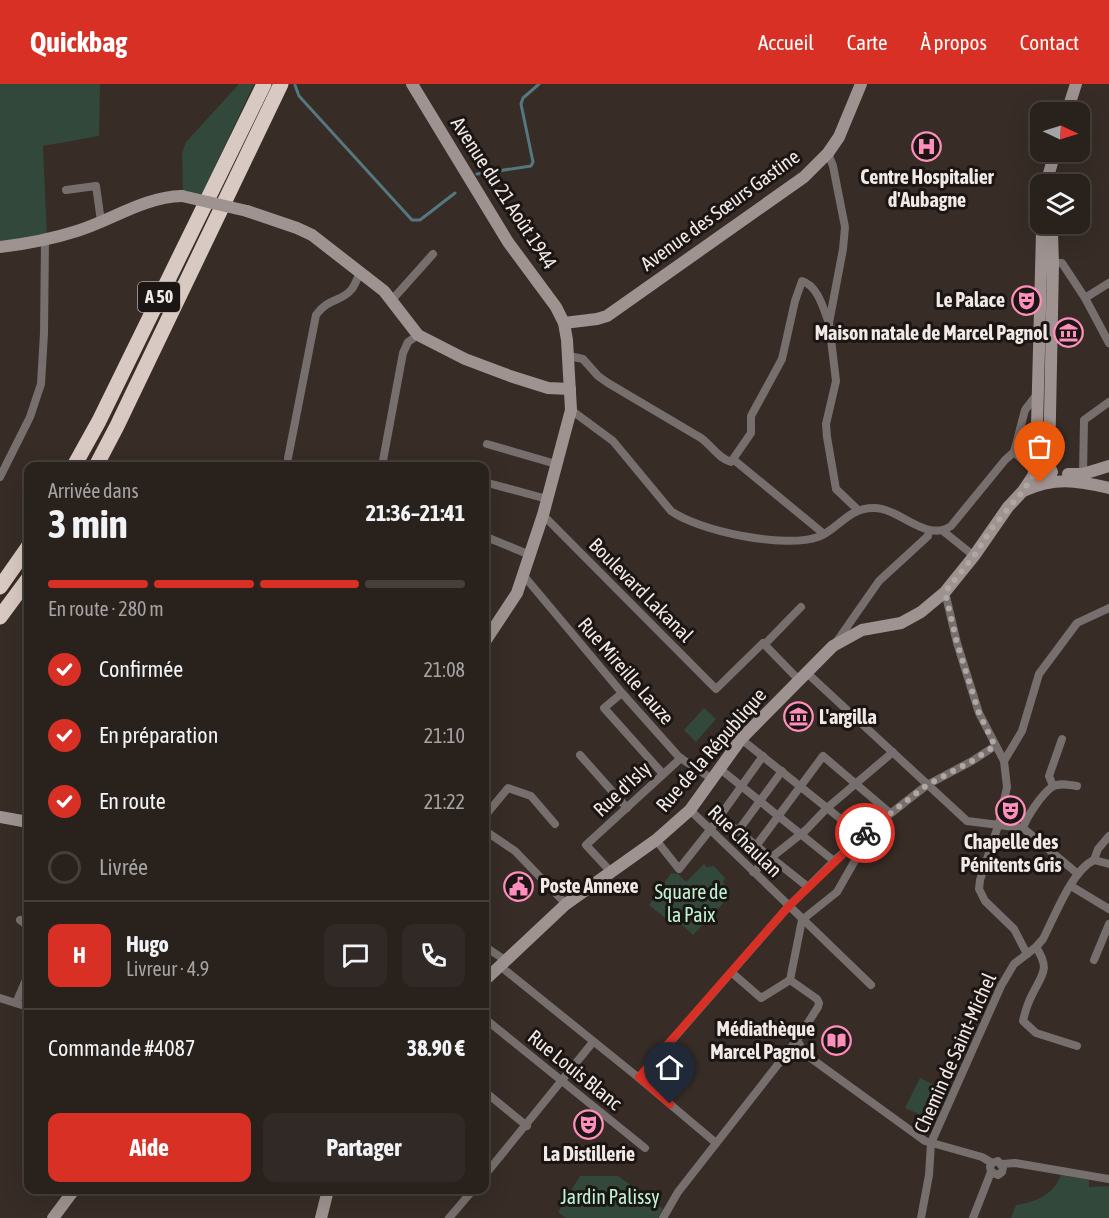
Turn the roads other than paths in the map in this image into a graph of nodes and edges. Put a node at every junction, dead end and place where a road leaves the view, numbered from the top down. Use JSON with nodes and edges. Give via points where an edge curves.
{"nodes":[{"id":1,"x":264,"y":84,"type":"edge"},
{"id":2,"x":280,"y":84,"type":"edge"},
{"id":3,"x":412,"y":84,"type":"edge"},
{"id":4,"x":861,"y":84,"type":"edge"},
{"id":5,"x":1076,"y":84,"type":"edge"},
{"id":6,"x":1070,"y":102,"type":"edge"},
{"id":7,"x":828,"y":153,"type":"junction"},
{"id":8,"x":66,"y":190,"type":"dead end"},
{"id":9,"x":101,"y":221,"type":"junction"},
{"id":10,"x":1052,"y":234,"type":"edge"},
{"id":11,"x":45,"y":240,"type":"junction"},
{"id":12,"x":0,"y":248,"type":"edge"},
{"id":13,"x":433,"y":254,"type":"dead end"},
{"id":14,"x":1047,"y":263,"type":"junction"},
{"id":15,"x":360,"y":273,"type":"junction"},
{"id":16,"x":1109,"y":283,"type":"edge"},
{"id":17,"x":1085,"y":298,"type":"junction"},
{"id":18,"x":391,"y":301,"type":"junction"},
{"id":19,"x":829,"y":322,"type":"junction"},
{"id":20,"x":564,"y":323,"type":"junction"},
{"id":21,"x":418,"y":335,"type":"junction"},
{"id":22,"x":1109,"y":343,"type":"edge"},
{"id":23,"x":569,"y":356,"type":"junction"},
{"id":24,"x":570,"y":389,"type":"junction"},
{"id":25,"x":1038,"y":393,"type":"junction"},
{"id":26,"x":1109,"y":402,"type":"edge"},
{"id":27,"x":571,"y":410,"type":"junction"},
{"id":28,"x":487,"y":444,"type":"dead end"},
{"id":29,"x":1014,"y":452,"type":"junction"},
{"id":30,"x":288,"y":458,"type":"dead end"},
{"id":31,"x":734,"y":460,"type":"junction"},
{"id":32,"x":76,"y":462,"type":"edge"},
{"id":33,"x":98,"y":462,"type":"edge"},
{"id":34,"x":383,"y":462,"type":"edge"},
{"id":35,"x":556,"y":464,"type":"junction"},
{"id":36,"x":1109,"y":466,"type":"edge"},
{"id":37,"x":1042,"y":473,"type":"junction"},
{"id":38,"x":1083,"y":474,"type":"junction"},
{"id":39,"x":0,"y":477,"type":"edge"},
{"id":40,"x":489,"y":483,"type":"edge"},
{"id":41,"x":1109,"y":488,"type":"edge"},
{"id":42,"x":547,"y":499,"type":"junction"},
{"id":43,"x":858,"y":510,"type":"junction"},
{"id":44,"x":543,"y":515,"type":"junction"},
{"id":45,"x":947,"y":528,"type":"junction"},
{"id":46,"x":929,"y":530,"type":"junction"},
{"id":47,"x":824,"y":534,"type":"junction"},
{"id":48,"x":489,"y":538,"type":"edge"},
{"id":49,"x":24,"y":553,"type":"edge"},
{"id":50,"x":530,"y":555,"type":"junction"},
{"id":51,"x":974,"y":556,"type":"junction"},
{"id":52,"x":524,"y":576,"type":"junction"},
{"id":53,"x":24,"y":584,"type":"edge"},
{"id":54,"x":0,"y":587,"type":"edge"},
{"id":55,"x":945,"y":592,"type":"junction"},
{"id":56,"x":801,"y":607,"type":"dead end"},
{"id":57,"x":1109,"y":608,"type":"edge"},
{"id":58,"x":0,"y":617,"type":"edge"},
{"id":59,"x":489,"y":636,"type":"edge"},
{"id":60,"x":765,"y":644,"type":"junction"},
{"id":61,"x":833,"y":646,"type":"junction"},
{"id":62,"x":803,"y":676,"type":"junction"},
{"id":63,"x":622,"y":693,"type":"junction"},
{"id":64,"x":741,"y":739,"type":"junction"},
{"id":65,"x":1062,"y":739,"type":"dead end"},
{"id":66,"x":995,"y":746,"type":"junction"},
{"id":67,"x":893,"y":752,"type":"junction"},
{"id":68,"x":580,"y":755,"type":"dead end"},
{"id":69,"x":763,"y":756,"type":"junction"},
{"id":70,"x":681,"y":758,"type":"junction"},
{"id":71,"x":1004,"y":761,"type":"junction"},
{"id":72,"x":782,"y":771,"type":"junction"},
{"id":73,"x":716,"y":773,"type":"junction"},
{"id":74,"x":663,"y":774,"type":"junction"},
{"id":75,"x":856,"y":785,"type":"junction"},
{"id":76,"x":927,"y":785,"type":"junction"},
{"id":77,"x":741,"y":786,"type":"junction"},
{"id":78,"x":800,"y":786,"type":"junction"},
{"id":79,"x":1053,"y":786,"type":"junction"},
{"id":80,"x":1077,"y":786,"type":"dead end"},
{"id":81,"x":760,"y":801,"type":"junction"},
{"id":82,"x":627,"y":808,"type":"junction"},
{"id":83,"x":827,"y":808,"type":"junction"},
{"id":84,"x":690,"y":810,"type":"junction"},
{"id":85,"x":489,"y":811,"type":"edge"},
{"id":86,"x":890,"y":813,"type":"junction"},
{"id":87,"x":719,"y":816,"type":"junction"},
{"id":88,"x":779,"y":816,"type":"junction"},
{"id":89,"x":0,"y":817,"type":"edge"},
{"id":90,"x":24,"y":821,"type":"edge"},
{"id":91,"x":999,"y":823,"type":"junction"},
{"id":92,"x":555,"y":824,"type":"dead end"},
{"id":93,"x":1023,"y":828,"type":"junction"},
{"id":94,"x":710,"y":830,"type":"junction"},
{"id":95,"x":738,"y":831,"type":"junction"},
{"id":96,"x":489,"y":833,"type":"edge"},
{"id":97,"x":799,"y":834,"type":"junction"},
{"id":98,"x":862,"y":836,"type":"junction"},
{"id":99,"x":1109,"y":836,"type":"edge"},
{"id":100,"x":656,"y":840,"type":"junction"},
{"id":101,"x":756,"y":846,"type":"junction"},
{"id":102,"x":771,"y":858,"type":"junction"},
{"id":103,"x":1094,"y":860,"type":"junction"},
{"id":104,"x":834,"y":861,"type":"junction"},
{"id":105,"x":1109,"y":864,"type":"edge"},
{"id":106,"x":611,"y":872,"type":"junction"},
{"id":107,"x":753,"y":872,"type":"junction"},
{"id":108,"x":1078,"y":874,"type":"junction"},
{"id":109,"x":1071,"y":886,"type":"junction"},
{"id":110,"x":808,"y":887,"type":"junction"},
{"id":111,"x":566,"y":904,"type":"junction"},
{"id":112,"x":788,"y":907,"type":"junction"},
{"id":113,"x":1109,"y":909,"type":"edge"},
{"id":114,"x":20,"y":920,"type":"dead end"},
{"id":115,"x":802,"y":920,"type":"junction"},
{"id":116,"x":24,"y":923,"type":"edge"},
{"id":117,"x":1109,"y":924,"type":"edge"},
{"id":118,"x":1036,"y":947,"type":"junction"},
{"id":119,"x":489,"y":951,"type":"edge"},
{"id":120,"x":1027,"y":954,"type":"junction"},
{"id":121,"x":1094,"y":960,"type":"dead end"},
{"id":122,"x":502,"y":963,"type":"junction"},
{"id":123,"x":731,"y":972,"type":"junction"},
{"id":124,"x":489,"y":976,"type":"edge"},
{"id":125,"x":790,"y":980,"type":"junction"},
{"id":126,"x":24,"y":984,"type":"edge"},
{"id":127,"x":871,"y":985,"type":"dead end"},
{"id":128,"x":0,"y":998,"type":"edge"},
{"id":129,"x":16,"y":1003,"type":"junction"},
{"id":130,"x":24,"y":1006,"type":"edge"},
{"id":131,"x":489,"y":1022,"type":"edge"},
{"id":132,"x":797,"y":1040,"type":"junction"},
{"id":133,"x":593,"y":1042,"type":"junction"},
{"id":134,"x":1077,"y":1046,"type":"dead end"},
{"id":135,"x":639,"y":1077,"type":"junction"},
{"id":136,"x":563,"y":1080,"type":"junction"},
{"id":137,"x":489,"y":1095,"type":"edge"},
{"id":138,"x":527,"y":1126,"type":"junction"},
{"id":139,"x":716,"y":1143,"type":"junction"},
{"id":140,"x":931,"y":1143,"type":"junction"},
{"id":141,"x":645,"y":1148,"type":"dead end"},
{"id":142,"x":991,"y":1167,"type":"junction"},
{"id":143,"x":489,"y":1170,"type":"edge"},
{"id":144,"x":1109,"y":1179,"type":"edge"},
{"id":145,"x":71,"y":1194,"type":"edge"},
{"id":146,"x":327,"y":1194,"type":"edge"},
{"id":147,"x":470,"y":1194,"type":"edge"},
{"id":148,"x":53,"y":1218,"type":"edge"},
{"id":149,"x":321,"y":1218,"type":"edge"},
{"id":150,"x":449,"y":1218,"type":"edge"},
{"id":151,"x":663,"y":1218,"type":"edge"},
{"id":152,"x":921,"y":1218,"type":"edge"},
{"id":153,"x":973,"y":1218,"type":"edge"}],
"edges":[{"from":1,"to":32,"type":"highway","number":"A 50"},
{"from":2,"to":33,"type":"highway","number":"A 50"},
{"from":3,"to":20,"type":"main road","name":"Avenue du 21 Août 1944","via":[[508,242],[545,289]]},
{"from":4,"to":7,"type":"main road","name":"Avenue des Sœurs Gastine","via":[[839,137]]},
{"from":5,"to":6,"type":"main road"},
{"from":7,"to":19,"type":"street","via":[[845,227]]},
{"from":7,"to":20,"type":"main road","name":"Avenue des Sœurs Gastine","via":[[804,177],[607,316]]},
{"from":8,"to":9,"type":"street","via":[[96,186]]},
{"from":9,"to":11,"type":"main road"},
{"from":9,"to":15,"type":"main road","bridge":true,"via":[[139,205],[182,196],[297,228],[312,235]]},
{"from":10,"to":14,"type":"main road"},
{"from":11,"to":12,"type":"main road"},
{"from":11,"to":39,"type":"street","via":[[41,384],[30,417]]},
{"from":13,"to":18,"type":"street"},
{"from":14,"to":17,"type":"street","via":[[1062,263]]},
{"from":14,"to":25,"type":"main road"},
{"from":14,"to":37,"type":"main road"},
{"from":15,"to":18,"type":"main road"},
{"from":15,"to":30,"type":"street","via":[[351,290],[323,304],[316,315]]},
{"from":16,"to":17,"type":"street"},
{"from":17,"to":22,"type":"street"},
{"from":18,"to":21,"type":"main road"},
{"from":19,"to":31,"type":"street","via":[[814,289],[802,281],[782,359],[751,416],[751,433]]},
{"from":19,"to":43,"type":"street","via":[[836,381],[826,424],[836,489]]},
{"from":20,"to":23,"type":"main road"},
{"from":21,"to":24,"type":"main road","via":[[510,376]]},
{"from":21,"to":34,"type":"street","via":[[408,342],[403,353]]},
{"from":23,"to":24,"type":"main road"},
{"from":23,"to":31,"type":"street","via":[[583,359],[608,383],[701,438],[719,458]]},
{"from":24,"to":27,"type":"main road"},
{"from":25,"to":29,"type":"street","via":[[1025,410]]},
{"from":25,"to":37,"type":"main road"},
{"from":26,"to":38,"type":"street","via":[[1084,420]]},
{"from":27,"to":35,"type":"main road"},
{"from":27,"to":47,"type":"street","via":[[613,441],[680,517],[768,541]]},
{"from":28,"to":35,"type":"street"},
{"from":29,"to":37,"type":"street"},
{"from":29,"to":45,"type":"street"},
{"from":31,"to":47,"type":"street"},
{"from":35,"to":42,"type":"main road"},
{"from":36,"to":38,"type":"main road"},
{"from":37,"to":38,"type":"main road"},
{"from":37,"to":41,"type":"main road"},
{"from":37,"to":51,"type":"main road","name":"Rue de la République","via":[[992,528]]},
{"from":40,"to":42,"type":"street"},
{"from":42,"to":44,"type":"main road"},
{"from":43,"to":46,"type":"street","via":[[876,508]]},
{"from":43,"to":47,"type":"street"},
{"from":44,"to":50,"type":"main road"},
{"from":44,"to":60,"type":"street","name":"Boulevard Lakanal","via":[[716,689]]},
{"from":45,"to":46,"type":"street"},
{"from":45,"to":51,"type":"street"},
{"from":46,"to":61,"type":"street","via":[[928,536],[879,581]]},
{"from":48,"to":50,"type":"street"},
{"from":49,"to":54,"type":"highway"},
{"from":50,"to":52,"type":"main road"},
{"from":51,"to":55,"type":"main road","name":"Rue de la République"},
{"from":52,"to":59,"type":"main road","via":[[518,593]]},
{"from":52,"to":63,"type":"street","name":"Rue Mireille Lauze"},
{"from":53,"to":58,"type":"highway"},
{"from":55,"to":61,"type":"main road","name":"Rue de la République","via":[[901,623],[862,630]]},
{"from":55,"to":66,"type":"street","via":[[979,713]]},
{"from":56,"to":60,"type":"street"},
{"from":57,"to":71,"type":"street","via":[[1081,620],[1039,674],[1022,731]]},
{"from":60,"to":62,"type":"street"},
{"from":61,"to":62,"type":"main road","name":"Rue de la République"},
{"from":62,"to":64,"type":"main road","name":"Rue de la République"},
{"from":62,"to":67,"type":"street"},
{"from":63,"to":70,"type":"street","name":"Rue Mireille Lauze"},
{"from":63,"to":74,"type":"street","via":[[604,708]]},
{"from":64,"to":69,"type":"street"},
{"from":64,"to":73,"type":"main road","name":"Rue de la République"},
{"from":65,"to":79,"type":"street","via":[[1049,776]]},
{"from":66,"to":71,"type":"street"},
{"from":66,"to":76,"type":"street"},
{"from":67,"to":75,"type":"street"},
{"from":67,"to":76,"type":"street"},
{"from":68,"to":82,"type":"street"},
{"from":69,"to":72,"type":"street"},
{"from":69,"to":77,"type":"street"},
{"from":70,"to":73,"type":"street","name":"Rue Mireille Lauze"},
{"from":70,"to":74,"type":"street","name":"Rue d'Isly"},
{"from":71,"to":91,"type":"street","via":[[1007,787]]},
{"from":72,"to":78,"type":"street"},
{"from":72,"to":81,"type":"street"},
{"from":73,"to":77,"type":"street","name":"Rue Mireille Lauze"},
{"from":73,"to":84,"type":"main road","name":"Rue de la République"},
{"from":74,"to":82,"type":"street","name":"Rue d'Isly"},
{"from":75,"to":78,"type":"street","via":[[823,756]]},
{"from":75,"to":83,"type":"street"},
{"from":75,"to":86,"type":"street"},
{"from":76,"to":86,"type":"street"},
{"from":76,"to":91,"type":"street","via":[[967,820]]},
{"from":77,"to":81,"type":"street","name":"Rue Mireille Lauze"},
{"from":77,"to":87,"type":"street"},
{"from":78,"to":83,"type":"street"},
{"from":78,"to":88,"type":"street"},
{"from":79,"to":80,"type":"street"},
{"from":79,"to":93,"type":"street"},
{"from":81,"to":88,"type":"street","name":"Rue Mireille Lauze"},
{"from":81,"to":95,"type":"street"},
{"from":82,"to":106,"type":"street","name":"Rue d'Isly","via":[[586,845]]},
{"from":83,"to":97,"type":"street"},
{"from":83,"to":98,"type":"street"},
{"from":84,"to":94,"type":"street","name":"Rue Chaulan"},
{"from":84,"to":100,"type":"main road","name":"Rue de la République"},
{"from":85,"to":92,"type":"street","via":[[508,788],[531,796]]},
{"from":86,"to":98,"type":"street"},
{"from":87,"to":94,"type":"street"},
{"from":87,"to":95,"type":"street"},
{"from":88,"to":97,"type":"street","name":"Rue Mireille Lauze"},
{"from":88,"to":101,"type":"street"},
{"from":89,"to":90,"type":"main road"},
{"from":91,"to":93,"type":"street"},
{"from":91,"to":120,"type":"street","via":[[979,890],[1014,929]]},
{"from":93,"to":108,"type":"street"},
{"from":94,"to":100,"type":"street","via":[[679,869]]},
{"from":94,"to":107,"type":"street","name":"Rue Chaulan"},
{"from":95,"to":101,"type":"street"},
{"from":96,"to":111,"type":"street","via":[[515,851]]},
{"from":97,"to":102,"type":"street"},
{"from":97,"to":104,"type":"street","name":"Rue Mireille Lauze"},
{"from":98,"to":104,"type":"street"},
{"from":98,"to":115,"type":"street","via":[[856,857],[837,892]]},
{"from":99,"to":103,"type":"street","name":"Chemin de Saint-Michel"},
{"from":100,"to":106,"type":"main road","name":"Rue de la République"},
{"from":101,"to":102,"type":"street"},
{"from":102,"to":107,"type":"street"},
{"from":102,"to":110,"type":"street"},
{"from":103,"to":105,"type":"street"},
{"from":103,"to":108,"type":"street","name":"Chemin de Saint-Michel"},
{"from":104,"to":110,"type":"street"},
{"from":106,"to":111,"type":"main road","name":"Rue de la République"},
{"from":107,"to":112,"type":"street","name":"Rue Chaulan"},
{"from":108,"to":109,"type":"street","name":"Chemin de Saint-Michel"},
{"from":109,"to":113,"type":"street"},
{"from":109,"to":118,"type":"street","name":"Chemin de Saint-Michel"},
{"from":110,"to":112,"type":"street"},
{"from":111,"to":122,"type":"main road","name":"Rue de la République"},
{"from":112,"to":115,"type":"street","name":"Rue Chaulan"},
{"from":112,"to":123,"type":"street"},
{"from":114,"to":116,"type":"street"},
{"from":115,"to":125,"type":"street"},
{"from":115,"to":127,"type":"street","name":"Rue Chaulan"},
{"from":117,"to":121,"type":"street"},
{"from":118,"to":120,"type":"street","name":"Chemin de Saint-Michel"},
{"from":118,"to":134,"type":"street","via":[[1044,962],[1044,973],[1023,1022],[1036,1034]]},
{"from":119,"to":122,"type":"street"},
{"from":120,"to":140,"type":"street","name":"Chemin de Saint-Michel","via":[[1014,964],[1001,986]]},
{"from":122,"to":124,"type":"main road","name":"Rue de la République"},
{"from":122,"to":133,"type":"street"},
{"from":123,"to":125,"type":"street","via":[[761,998]]},
{"from":123,"to":135,"type":"street"},
{"from":125,"to":132,"type":"street","via":[[819,1003]]},
{"from":126,"to":129,"type":"street"},
{"from":128,"to":129,"type":"street"},
{"from":129,"to":130,"type":"street"},
{"from":131,"to":136,"type":"street","name":"Rue Louis Blanc"},
{"from":132,"to":139,"type":"street"},
{"from":132,"to":140,"type":"street","via":[[805,1054]]},
{"from":133,"to":135,"type":"street"},
{"from":133,"to":136,"type":"street"},
{"from":135,"to":139,"type":"street"},
{"from":136,"to":138,"type":"street"},
{"from":136,"to":141,"type":"street","name":"Rue Louis Blanc"},
{"from":137,"to":138,"type":"street"},
{"from":138,"to":143,"type":"street"},
{"from":139,"to":151,"type":"street"},
{"from":140,"to":142,"type":"street","via":[[982,1157]]},
{"from":140,"to":152,"type":"street","name":"Chemin de Saint-Michel"},
{"from":142,"to":144,"type":"street","via":[[996,1175],[1003,1170],[1002,1164],[1015,1163]]},
{"from":142,"to":153,"type":"street"},
{"from":145,"to":148,"type":"main road"},
{"from":146,"to":149,"type":"main road"},
{"from":147,"to":150,"type":"street"}]}
